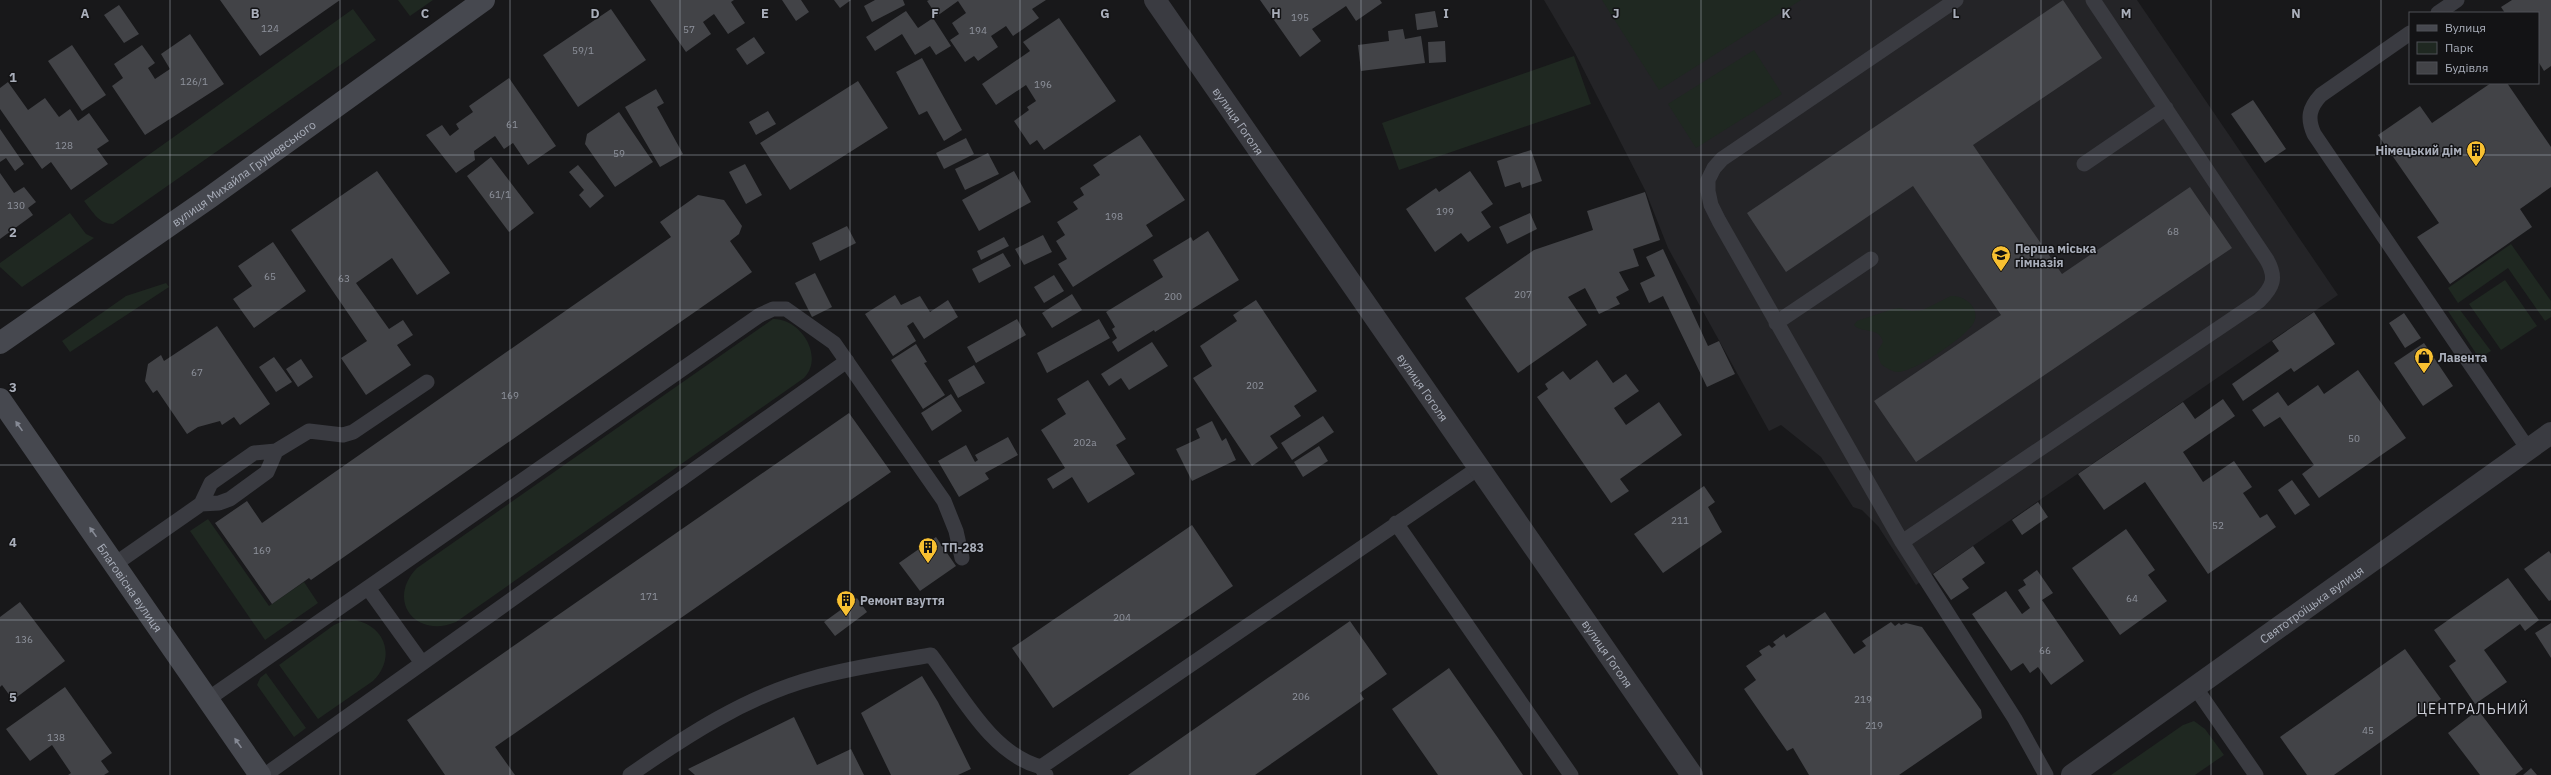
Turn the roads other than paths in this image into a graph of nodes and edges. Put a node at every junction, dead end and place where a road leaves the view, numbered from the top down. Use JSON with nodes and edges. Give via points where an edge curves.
{"nodes":[{"id":1,"x":484,"y":0,"type":"edge"},
{"id":2,"x":1155,"y":0,"type":"edge"},
{"id":3,"x":1956,"y":0,"type":"edge"},
{"id":4,"x":2094,"y":0,"type":"edge"},
{"id":5,"x":2456,"y":0,"type":"edge"},
{"id":6,"x":2439,"y":12,"type":"edge"},
{"id":7,"x":2409,"y":34,"type":"edge"},
{"id":8,"x":2166,"y":108,"type":"junction"},
{"id":9,"x":2084,"y":164,"type":"dead end"},
{"id":10,"x":1871,"y":260,"type":"dead end"},
{"id":11,"x":1776,"y":323,"type":"junction"},
{"id":12,"x":0,"y":342,"type":"edge"},
{"id":13,"x":847,"y":361,"type":"junction"},
{"id":14,"x":427,"y":382,"type":"dead end"},
{"id":15,"x":0,"y":399,"type":"edge"},
{"id":16,"x":2551,"y":433,"type":"edge"},
{"id":17,"x":2528,"y":449,"type":"junction"},
{"id":18,"x":276,"y":451,"type":"junction"},
{"id":19,"x":1480,"y":467,"type":"junction"},
{"id":20,"x":201,"y":504,"type":"junction"},
{"id":21,"x":1396,"y":523,"type":"junction"},
{"id":22,"x":1902,"y":542,"type":"junction"},
{"id":23,"x":962,"y":558,"type":"dead end"},
{"id":24,"x":115,"y":564,"type":"junction"},
{"id":25,"x":368,"y":588,"type":"junction"},
{"id":26,"x":422,"y":663,"type":"junction"},
{"id":27,"x":2195,"y":687,"type":"junction"},
{"id":28,"x":208,"y":699,"type":"junction"},
{"id":29,"x":1043,"y":771,"type":"edge"},
{"id":30,"x":260,"y":775,"type":"edge"},
{"id":31,"x":265,"y":775,"type":"edge"},
{"id":32,"x":630,"y":775,"type":"edge"},
{"id":33,"x":1571,"y":775,"type":"edge"},
{"id":34,"x":1692,"y":775,"type":"edge"},
{"id":35,"x":2046,"y":775,"type":"edge"},
{"id":36,"x":2072,"y":775,"type":"edge"},
{"id":37,"x":2256,"y":775,"type":"edge"}],
"edges":[{"from":1,"to":12,"type":"main road","name":"вулиця Михайла Грушевського","via":[[209,198]]},
{"from":2,"to":19,"type":"street","name":"вулиця Гоголя"},
{"from":3,"to":11,"type":"lane","via":[[1722,159],[1714,168],[1708,180],[1711,204]]},
{"from":4,"to":8,"type":"lane"},
{"from":5,"to":6,"type":"lane"},
{"from":7,"to":17,"type":"lane","via":[[2320,95],[2309,113],[2310,124],[2314,134]]},
{"from":8,"to":9,"type":"lane"},
{"from":8,"to":22,"type":"lane","via":[[2267,260],[2273,271],[2273,282],[2268,292],[2259,301]]},
{"from":10,"to":11,"type":"lane"},
{"from":11,"to":22,"type":"lane"},
{"from":13,"to":23,"type":"lane","via":[[944,500],[956,531]]},
{"from":13,"to":25,"type":"lane","via":[[828,337],[791,312],[780,308],[766,311]]},
{"from":13,"to":26,"type":"lane"},
{"from":14,"to":18,"type":"lane","via":[[354,432],[343,434],[309,431]]},
{"from":24,"to":15,"type":"main road","name":"Благовісна вулиця","one_way":true},
{"from":16,"to":17,"type":"street","name":"Святотроїцька вулиця"},
{"from":17,"to":27,"type":"street","name":"Святотроїцька вулиця"},
{"from":18,"to":20,"type":"lane","via":[[254,453],[237,464],[211,483]]},
{"from":18,"to":20,"type":"lane","via":[[267,472],[235,496],[219,504]]},
{"from":19,"to":21,"type":"lane"},
{"from":19,"to":34,"type":"street","name":"вулиця Гоголя"},
{"from":20,"to":24,"type":"lane"},
{"from":21,"to":29,"type":"lane"},
{"from":21,"to":33,"type":"lane"},
{"from":22,"to":35,"type":"lane","via":[[2015,719]]},
{"from":24,"to":28,"type":"main road","name":"Благовісна вулиця"},
{"from":25,"to":26,"type":"lane"},
{"from":25,"to":28,"type":"lane"},
{"from":26,"to":31,"type":"lane"},
{"from":27,"to":36,"type":"street","name":"Святотроїцька вулиця"},
{"from":27,"to":37,"type":"lane"},
{"from":30,"to":28,"type":"main road","name":"Благовісна вулиця","one_way":true},
{"from":29,"to":32,"type":"lane","via":[[1022,761],[998,743],[931,655],[826,675],[773,693],[692,734]]}]}
